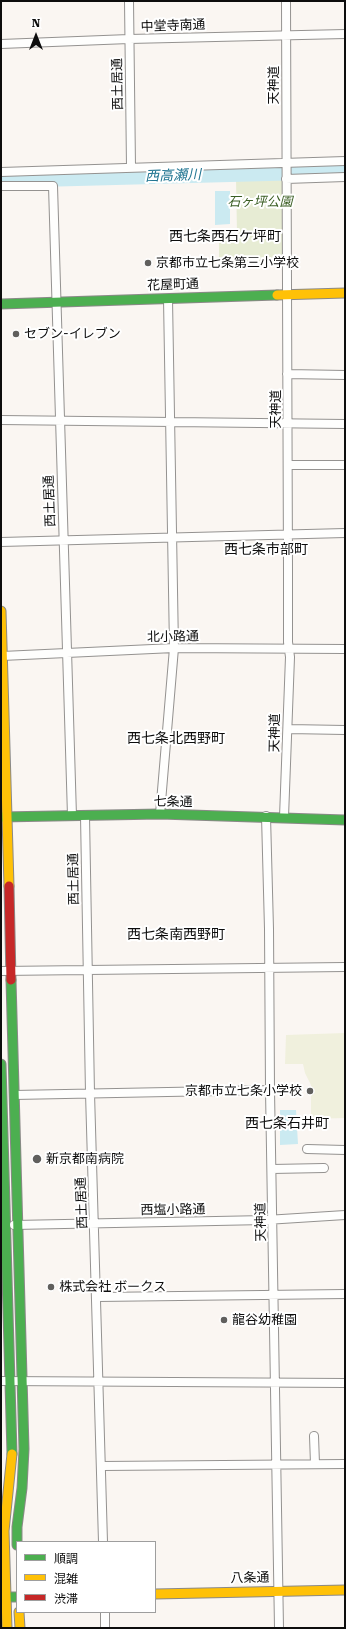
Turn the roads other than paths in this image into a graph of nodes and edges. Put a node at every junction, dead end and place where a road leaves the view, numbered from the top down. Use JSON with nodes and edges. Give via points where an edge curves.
{"nodes":[{"id":1,"x":129,"y":1,"type":"edge"},
{"id":2,"x":286,"y":1,"type":"edge"},
{"id":3,"x":286,"y":34,"type":"junction"},
{"id":4,"x":345,"y":34,"type":"edge"},
{"id":5,"x":129,"y":39,"type":"junction"},
{"id":6,"x":1,"y":44,"type":"edge"},
{"id":7,"x":345,"y":161,"type":"edge"},
{"id":8,"x":286,"y":164,"type":"junction"},
{"id":9,"x":131,"y":167,"type":"junction"},
{"id":10,"x":1,"y":172,"type":"edge"},
{"id":11,"x":286,"y":177,"type":"junction"},
{"id":12,"x":345,"y":177,"type":"edge"},
{"id":13,"x":1,"y":186,"type":"edge"},
{"id":14,"x":345,"y":293,"type":"edge"},
{"id":15,"x":288,"y":295,"type":"junction"},
{"id":16,"x":168,"y":299,"type":"junction"},
{"id":17,"x":56,"y":302,"type":"junction"},
{"id":18,"x":1,"y":304,"type":"edge"},
{"id":19,"x":287,"y":374,"type":"junction"},
{"id":20,"x":345,"y":375,"type":"edge"},
{"id":21,"x":1,"y":420,"type":"edge"},
{"id":22,"x":59,"y":421,"type":"junction"},
{"id":23,"x":169,"y":422,"type":"junction"},
{"id":24,"x":288,"y":423,"type":"junction"},
{"id":25,"x":345,"y":424,"type":"edge"},
{"id":26,"x":288,"y":465,"type":"junction"},
{"id":27,"x":345,"y":465,"type":"edge"},
{"id":28,"x":345,"y":533,"type":"edge"},
{"id":29,"x":288,"y":535,"type":"junction"},
{"id":30,"x":171,"y":538,"type":"junction"},
{"id":31,"x":63,"y":541,"type":"junction"},
{"id":32,"x":1,"y":542,"type":"edge"},
{"id":33,"x":1,"y":611,"type":"edge"},
{"id":34,"x":174,"y":648,"type":"junction"},
{"id":35,"x":289,"y":649,"type":"junction"},
{"id":36,"x":345,"y":650,"type":"edge"},
{"id":37,"x":66,"y":653,"type":"junction"},
{"id":38,"x":2,"y":656,"type":"edge"},
{"id":39,"x":288,"y":729,"type":"junction"},
{"id":40,"x":345,"y":730,"type":"edge"},
{"id":41,"x":160,"y":814,"type":"junction"},
{"id":42,"x":72,"y":816,"type":"junction"},
{"id":43,"x":85,"y":816,"type":"junction"},
{"id":44,"x":266,"y":816,"type":"junction"},
{"id":45,"x":4,"y":817,"type":"edge"},
{"id":46,"x":284,"y":817,"type":"junction"},
{"id":47,"x":345,"y":820,"type":"edge"},
{"id":48,"x":345,"y":967,"type":"edge"},
{"id":49,"x":270,"y":968,"type":"junction"},
{"id":50,"x":88,"y":970,"type":"junction"},
{"id":51,"x":6,"y":971,"type":"edge"},
{"id":52,"x":1,"y":1064,"type":"edge"},
{"id":53,"x":270,"y":1090,"type":"junction"},
{"id":54,"x":90,"y":1094,"type":"junction"},
{"id":55,"x":1,"y":1095,"type":"edge"},
{"id":56,"x":14,"y":1095,"type":"junction"},
{"id":57,"x":307,"y":1149,"type":"dead end"},
{"id":58,"x":345,"y":1150,"type":"edge"},
{"id":59,"x":324,"y":1168,"type":"dead end"},
{"id":60,"x":272,"y":1169,"type":"junction"},
{"id":61,"x":345,"y":1215,"type":"edge"},
{"id":62,"x":273,"y":1220,"type":"junction"},
{"id":63,"x":95,"y":1223,"type":"junction"},
{"id":64,"x":18,"y":1224,"type":"junction"},
{"id":65,"x":3,"y":1225,"type":"edge"},
{"id":66,"x":274,"y":1294,"type":"junction"},
{"id":67,"x":345,"y":1294,"type":"edge"},
{"id":68,"x":97,"y":1297,"type":"junction"},
{"id":69,"x":6,"y":1381,"type":"edge"},
{"id":70,"x":23,"y":1381,"type":"junction"},
{"id":71,"x":98,"y":1381,"type":"junction"},
{"id":72,"x":276,"y":1382,"type":"junction"},
{"id":73,"x":345,"y":1383,"type":"edge"},
{"id":74,"x":314,"y":1436,"type":"dead end"},
{"id":75,"x":315,"y":1464,"type":"junction"},
{"id":76,"x":345,"y":1464,"type":"edge"},
{"id":77,"x":277,"y":1465,"type":"junction"},
{"id":78,"x":102,"y":1466,"type":"junction"},
{"id":79,"x":5,"y":1486,"type":"edge"},
{"id":80,"x":17,"y":1541,"type":"edge"},
{"id":81,"x":103,"y":1541,"type":"edge"},
{"id":82,"x":2,"y":1556,"type":"edge"},
{"id":83,"x":279,"y":1590,"type":"junction"},
{"id":84,"x":345,"y":1590,"type":"edge"},
{"id":85,"x":156,"y":1594,"type":"edge"},
{"id":86,"x":3,"y":1597,"type":"edge"},
{"id":87,"x":16,"y":1597,"type":"edge"},
{"id":88,"x":19,"y":1613,"type":"edge"},
{"id":89,"x":105,"y":1613,"type":"edge"},
{"id":90,"x":7,"y":1628,"type":"edge"},
{"id":91,"x":20,"y":1628,"type":"edge"},
{"id":92,"x":105,"y":1628,"type":"edge"},
{"id":93,"x":280,"y":1628,"type":"edge"}],
"edges":[{"from":1,"to":5,"type":"street","name":"西土居通"},
{"from":2,"to":3,"type":"street","name":"天神道"},
{"from":3,"to":4,"type":"street","name":"中堂寺南通"},
{"from":3,"to":5,"type":"street","name":"中堂寺南通"},
{"from":3,"to":8,"type":"street","name":"天神道"},
{"from":5,"to":6,"type":"street","name":"中堂寺南通"},
{"from":5,"to":9,"type":"street","name":"西土居通"},
{"from":7,"to":8,"type":"street"},
{"from":8,"to":9,"type":"street"},
{"from":8,"to":11,"type":"street","name":"天神道"},
{"from":9,"to":10,"type":"street"},
{"from":11,"to":12,"type":"street"},
{"from":11,"to":15,"type":"street","name":"天神道"},
{"from":13,"to":17,"type":"street","name":"西土居通","via":[[53,186]]},
{"from":14,"to":15,"type":"main road","name":"花屋町通"},
{"from":15,"to":16,"type":"main road","name":"花屋町通"},
{"from":15,"to":19,"type":"street","name":"天神道"},
{"from":16,"to":17,"type":"main road","name":"花屋町通"},
{"from":16,"to":23,"type":"street"},
{"from":17,"to":18,"type":"main road","name":"花屋町通"},
{"from":17,"to":22,"type":"street","name":"西土居通"},
{"from":19,"to":20,"type":"street"},
{"from":19,"to":24,"type":"street","name":"天神道"},
{"from":21,"to":22,"type":"street"},
{"from":22,"to":23,"type":"street"},
{"from":22,"to":31,"type":"street","name":"西土居通"},
{"from":23,"to":24,"type":"street"},
{"from":23,"to":30,"type":"street"},
{"from":24,"to":25,"type":"street"},
{"from":24,"to":26,"type":"street","name":"天神道"},
{"from":26,"to":27,"type":"street"},
{"from":26,"to":29,"type":"street","name":"天神道"},
{"from":28,"to":29,"type":"street"},
{"from":29,"to":30,"type":"street"},
{"from":29,"to":35,"type":"street","name":"天神道"},
{"from":30,"to":31,"type":"street"},
{"from":30,"to":34,"type":"street"},
{"from":31,"to":32,"type":"street"},
{"from":31,"to":37,"type":"street","name":"西土居通"},
{"from":33,"to":38,"type":"main road"},
{"from":34,"to":35,"type":"street","name":"北小路通"},
{"from":34,"to":37,"type":"street","name":"北小路通"},
{"from":34,"to":41,"type":"street"},
{"from":35,"to":36,"type":"street","name":"北小路通"},
{"from":35,"to":39,"type":"street","name":"天神道"},
{"from":37,"to":38,"type":"street","name":"北小路通"},
{"from":37,"to":42,"type":"street","name":"西土居通"},
{"from":38,"to":45,"type":"main road"},
{"from":39,"to":40,"type":"street"},
{"from":39,"to":46,"type":"street","name":"天神道"},
{"from":41,"to":43,"type":"main road","name":"七条通"},
{"from":41,"to":44,"type":"main road","name":"七条通"},
{"from":42,"to":43,"type":"main road","name":"七条通"},
{"from":42,"to":45,"type":"main road","name":"七条通"},
{"from":43,"to":50,"type":"street","name":"西土居通"},
{"from":44,"to":46,"type":"main road","name":"七条通"},
{"from":44,"to":49,"type":"street","name":"天神道"},
{"from":45,"to":51,"type":"main road"},
{"from":46,"to":47,"type":"main road","name":"七条通"},
{"from":48,"to":49,"type":"street"},
{"from":49,"to":50,"type":"street"},
{"from":49,"to":53,"type":"street","name":"天神道"},
{"from":50,"to":51,"type":"street"},
{"from":50,"to":54,"type":"street","name":"西土居通"},
{"from":51,"to":56,"type":"main road"},
{"from":52,"to":55,"type":"main road"},
{"from":53,"to":54,"type":"street"},
{"from":53,"to":60,"type":"street","name":"天神道"},
{"from":54,"to":56,"type":"street"},
{"from":54,"to":63,"type":"street","name":"西土居通"},
{"from":55,"to":65,"type":"main road"},
{"from":56,"to":64,"type":"main road"},
{"from":57,"to":58,"type":"street"},
{"from":59,"to":60,"type":"street"},
{"from":60,"to":62,"type":"street","name":"天神道"},
{"from":61,"to":62,"type":"street","name":"西塩小路通"},
{"from":62,"to":63,"type":"street","name":"西塩小路通"},
{"from":62,"to":66,"type":"street","name":"天神道"},
{"from":63,"to":64,"type":"street","name":"西塩小路通"},
{"from":63,"to":68,"type":"street","name":"西土居通"},
{"from":64,"to":65,"type":"street","name":"西塩小路通"},
{"from":64,"to":70,"type":"main road"},
{"from":65,"to":69,"type":"main road"},
{"from":66,"to":67,"type":"street"},
{"from":66,"to":68,"type":"street"},
{"from":66,"to":72,"type":"street","name":"天神道"},
{"from":68,"to":71,"type":"street","name":"西土居通"},
{"from":69,"to":70,"type":"street"},
{"from":69,"to":79,"type":"main road","via":[[12,1457]]},
{"from":70,"to":71,"type":"street"},
{"from":70,"to":80,"type":"main road","via":[[24,1468]]},
{"from":71,"to":72,"type":"street"},
{"from":71,"to":78,"type":"street","name":"西土居通"},
{"from":72,"to":73,"type":"street"},
{"from":72,"to":77,"type":"street","name":"天神道"},
{"from":74,"to":75,"type":"street"},
{"from":75,"to":76,"type":"street"},
{"from":75,"to":77,"type":"street"},
{"from":77,"to":78,"type":"street"},
{"from":77,"to":83,"type":"street","name":"天神道"},
{"from":78,"to":81,"type":"street","name":"西土居通"},
{"from":79,"to":82,"type":"main road"},
{"from":82,"to":86,"type":"main road"},
{"from":83,"to":84,"type":"main road","name":"八条通"},
{"from":83,"to":85,"type":"main road","name":"八条通"},
{"from":83,"to":93,"type":"street","name":"天神道"},
{"from":86,"to":87,"type":"main road"},
{"from":86,"to":90,"type":"main road"},
{"from":88,"to":91,"type":"main road"},
{"from":89,"to":92,"type":"street"}]}
